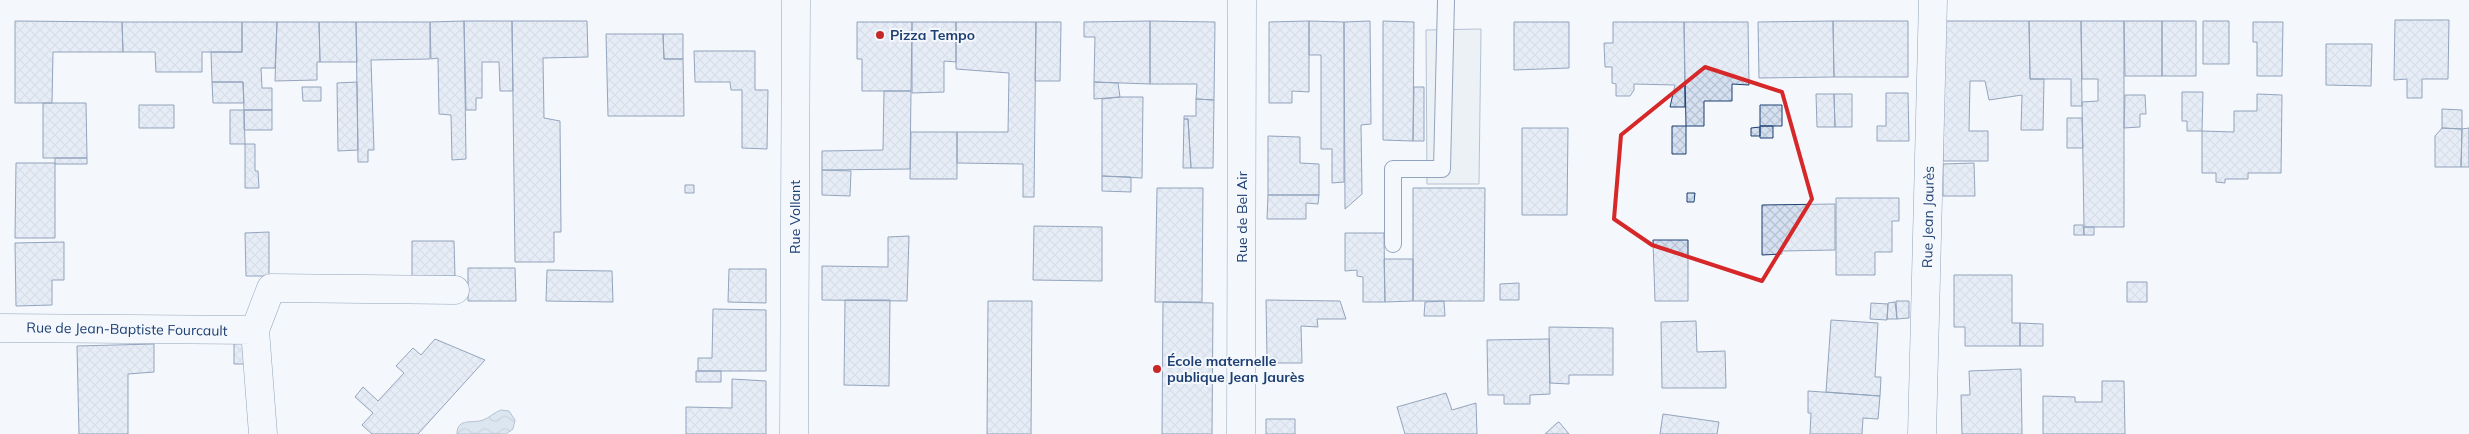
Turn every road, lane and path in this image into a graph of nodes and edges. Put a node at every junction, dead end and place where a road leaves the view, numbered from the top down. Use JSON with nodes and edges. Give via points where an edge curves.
{"nodes":[{"id":1,"x":796,"y":0,"type":"edge"},
{"id":2,"x":1242,"y":0,"type":"edge"},
{"id":3,"x":1446,"y":0,"type":"edge"},
{"id":4,"x":1933,"y":0,"type":"edge"},
{"id":5,"x":1394,"y":244,"type":"dead end"},
{"id":6,"x":455,"y":290,"type":"dead end"},
{"id":7,"x":0,"y":328,"type":"edge"},
{"id":8,"x":254,"y":330,"type":"junction"},
{"id":9,"x":263,"y":434,"type":"edge"},
{"id":10,"x":794,"y":434,"type":"edge"},
{"id":11,"x":1241,"y":434,"type":"edge"},
{"id":12,"x":1922,"y":434,"type":"edge"}],
"edges":[{"from":1,"to":10,"type":"street","name":"Rue Vollant"},
{"from":2,"to":11,"type":"street","name":"Rue de Bel Air"},
{"from":3,"to":5,"type":"lane","via":[[1442,169],[1393,169]]},
{"from":4,"to":12,"type":"street","name":"Rue Jean Jaurès"},
{"from":6,"to":8,"type":"street","via":[[271,288]]},
{"from":7,"to":8,"type":"street","name":"Rue de Jean-Baptiste Fourcault"},
{"from":8,"to":9,"type":"street"}]}
